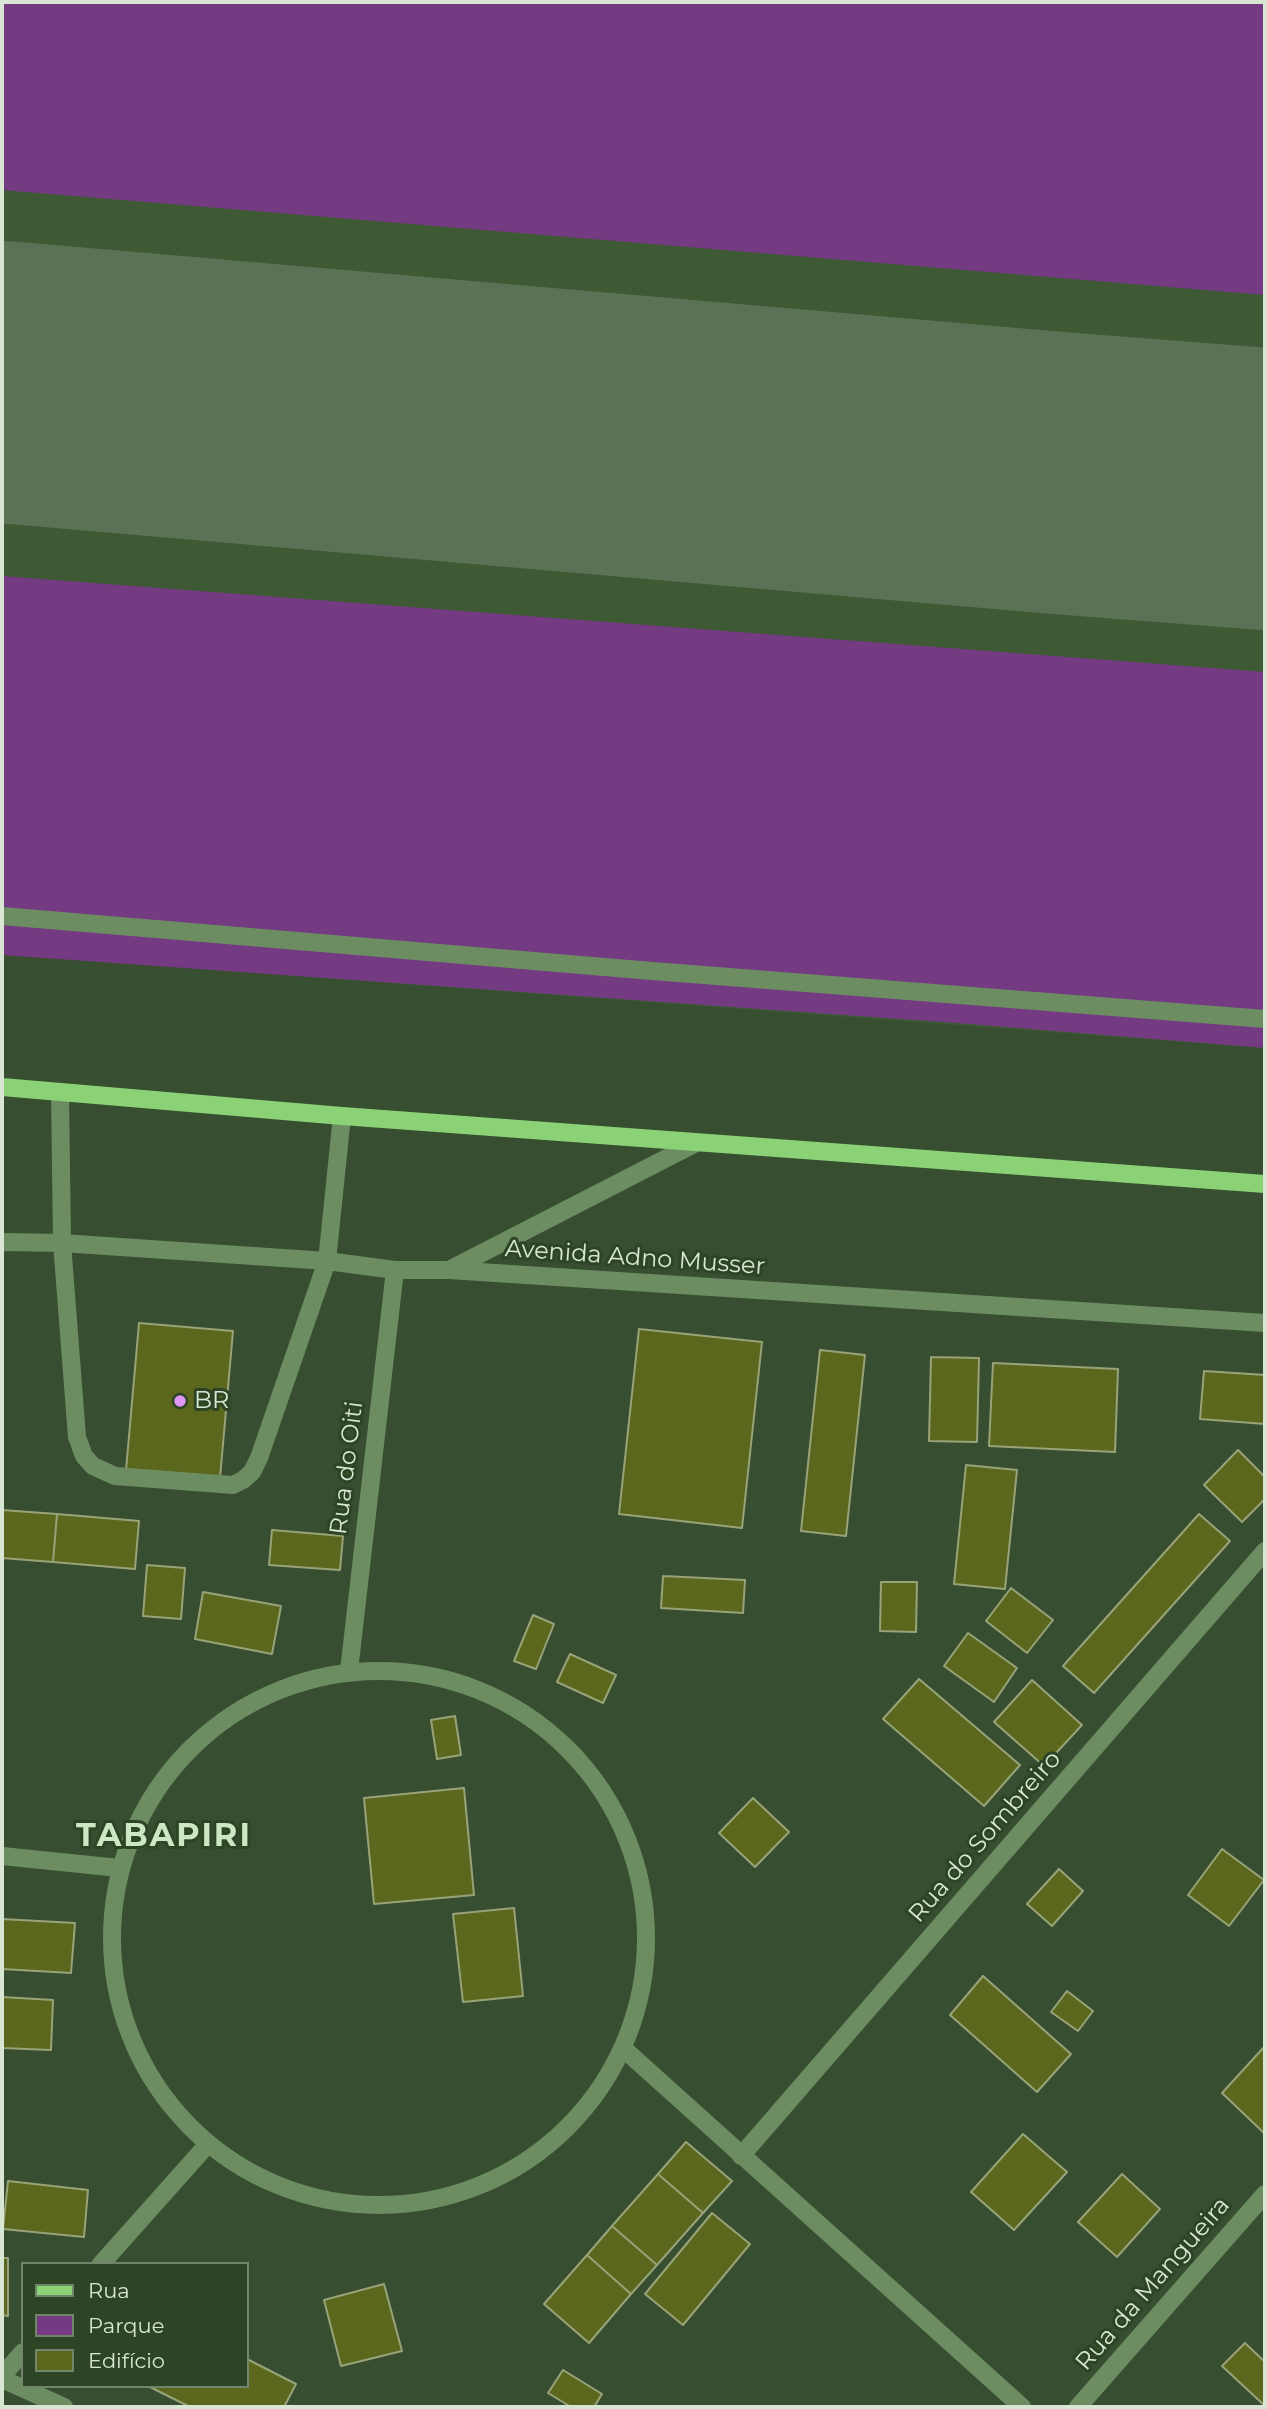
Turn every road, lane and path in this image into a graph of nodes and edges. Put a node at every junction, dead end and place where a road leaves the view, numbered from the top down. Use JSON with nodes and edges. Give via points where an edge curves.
{"nodes":[{"id":1,"x":2,"y":916,"type":"edge"},
{"id":2,"x":1265,"y":1019,"type":"edge"},
{"id":3,"x":2,"y":1087,"type":"edge"},
{"id":4,"x":60,"y":1093,"type":"junction"},
{"id":5,"x":342,"y":1116,"type":"junction"},
{"id":6,"x":696,"y":1143,"type":"junction"},
{"id":7,"x":1265,"y":1184,"type":"edge"},
{"id":8,"x":2,"y":1242,"type":"edge"},
{"id":9,"x":62,"y":1242,"type":"junction"},
{"id":10,"x":327,"y":1261,"type":"junction"},
{"id":11,"x":395,"y":1270,"type":"junction"},
{"id":12,"x":449,"y":1270,"type":"junction"},
{"id":13,"x":1265,"y":1323,"type":"edge"},
{"id":14,"x":1265,"y":1550,"type":"edge"},
{"id":15,"x":349,"y":1671,"type":"junction"},
{"id":16,"x":2,"y":1856,"type":"edge"},
{"id":17,"x":119,"y":1868,"type":"junction"},
{"id":18,"x":625,"y":2050,"type":"junction"},
{"id":19,"x":208,"y":2144,"type":"junction"},
{"id":20,"x":741,"y":2156,"type":"junction"},
{"id":21,"x":1265,"y":2194,"type":"edge"},
{"id":22,"x":104,"y":2262,"type":"edge"},
{"id":23,"x":21,"y":2354,"type":"edge"},
{"id":24,"x":2,"y":2377,"type":"edge"},
{"id":25,"x":21,"y":2386,"type":"edge"},
{"id":26,"x":25,"y":2388,"type":"edge"},
{"id":27,"x":64,"y":2407,"type":"edge"},
{"id":28,"x":1022,"y":2407,"type":"edge"},
{"id":29,"x":1078,"y":2407,"type":"edge"}],
"edges":[{"from":1,"to":2,"type":"street"},
{"from":3,"to":4,"type":"main road"},
{"from":4,"to":5,"type":"main road"},
{"from":4,"to":9,"type":"street"},
{"from":5,"to":6,"type":"main road"},
{"from":5,"to":10,"type":"street"},
{"from":6,"to":7,"type":"main road"},
{"from":6,"to":12,"type":"street"},
{"from":8,"to":9,"type":"street","name":"Avenida Adno Musser"},
{"from":9,"to":10,"type":"street","name":"Avenida Adno Musser"},
{"from":9,"to":10,"type":"street","via":[[77,1437],[84,1456],[93,1466],[115,1476],[233,1485],[251,1472],[259,1458]]},
{"from":10,"to":11,"type":"street","name":"Avenida Adno Musser"},
{"from":11,"to":12,"type":"street","name":"Avenida Adno Musser"},
{"from":11,"to":15,"type":"street","name":"Rua do Oiti"},
{"from":12,"to":13,"type":"street","name":"Avenida Adno Musser"},
{"from":14,"to":20,"type":"street","name":"Rua do Sombreiro"},
{"from":15,"to":17,"type":"street","via":[[271,1692],[203,1734],[151,1794]]},
{"from":15,"to":18,"type":"street","via":[[443,1677],[530,1715],[597,1781],[639,1866],[649,1959]]},
{"from":16,"to":17,"type":"street"},
{"from":17,"to":19,"type":"street","via":[[110,1943],[122,2019],[156,2088]]},
{"from":18,"to":19,"type":"street","via":[[580,2119],[516,2170],[440,2200],[358,2206],[278,2187]]},
{"from":18,"to":20,"type":"street"},
{"from":19,"to":22,"type":"street"},
{"from":20,"to":28,"type":"street"},
{"from":21,"to":29,"type":"street","name":"Rua da Mangueira"},
{"from":23,"to":24,"type":"street"},
{"from":24,"to":25,"type":"street"},
{"from":26,"to":27,"type":"street"}]}
